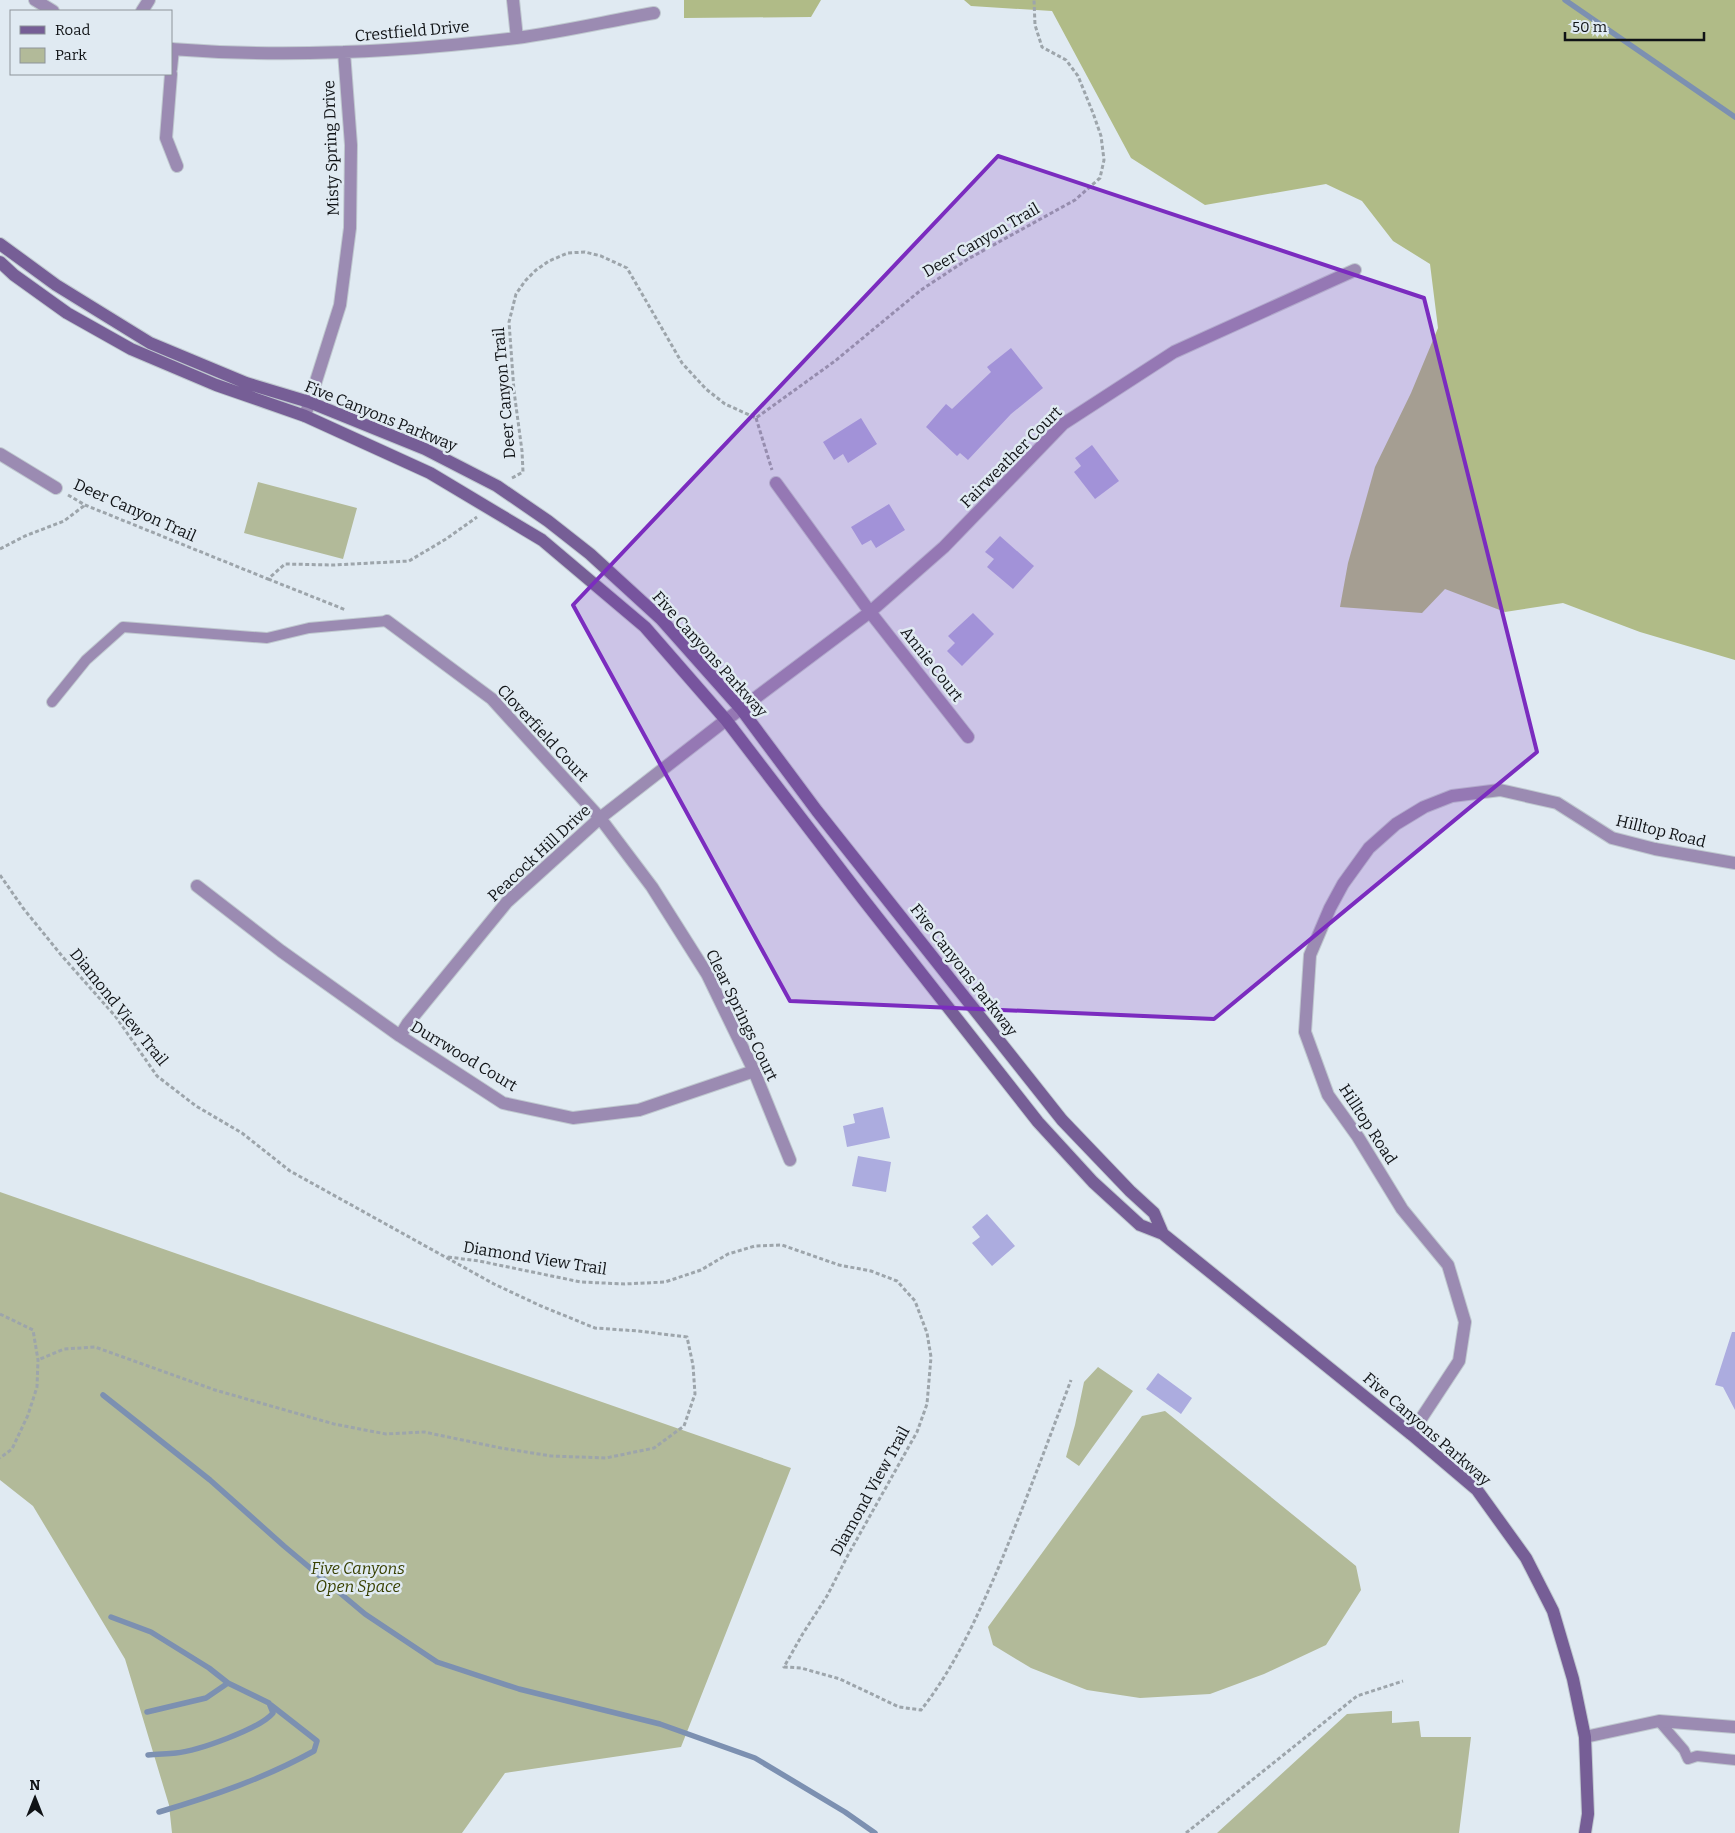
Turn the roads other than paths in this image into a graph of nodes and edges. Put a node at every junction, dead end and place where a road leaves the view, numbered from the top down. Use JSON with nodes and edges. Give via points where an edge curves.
{"nodes":[{"id":1,"x":34,"y":0,"type":"edge"},
{"id":2,"x":513,"y":0,"type":"edge"},
{"id":3,"x":51,"y":10,"type":"edge"},
{"id":4,"x":654,"y":13,"type":"dead end"},
{"id":5,"x":517,"y":38,"type":"junction"},
{"id":6,"x":172,"y":49,"type":"edge"},
{"id":7,"x":344,"y":52,"type":"junction"},
{"id":8,"x":171,"y":75,"type":"edge"},
{"id":9,"x":177,"y":166,"type":"dead end"},
{"id":10,"x":0,"y":244,"type":"edge"},
{"id":11,"x":0,"y":262,"type":"edge"},
{"id":12,"x":1355,"y":270,"type":"dead end"},
{"id":13,"x":309,"y":402,"type":"junction"},
{"id":14,"x":305,"y":416,"type":"junction"},
{"id":15,"x":0,"y":454,"type":"edge"},
{"id":16,"x":776,"y":483,"type":"road end"},
{"id":17,"x":56,"y":488,"type":"road end"},
{"id":18,"x":870,"y":612,"type":"junction"},
{"id":19,"x":387,"y":621,"type":"joint"},
{"id":20,"x":52,"y":702,"type":"dead end"},
{"id":21,"x":741,"y":709,"type":"junction"},
{"id":22,"x":726,"y":720,"type":"junction"},
{"id":23,"x":968,"y":737,"type":"dead end"},
{"id":24,"x":600,"y":818,"type":"junction"},
{"id":25,"x":1735,"y":863,"type":"edge"},
{"id":26,"x":197,"y":886,"type":"dead end"},
{"id":27,"x":400,"y":1036,"type":"junction"},
{"id":28,"x":754,"y":1071,"type":"junction"},
{"id":29,"x":790,"y":1160,"type":"dead end"},
{"id":30,"x":1163,"y":1234,"type":"junction"},
{"id":31,"x":1411,"y":1434,"type":"junction"},
{"id":32,"x":1659,"y":1721,"type":"junction"},
{"id":33,"x":1735,"y":1727,"type":"edge"},
{"id":34,"x":1585,"y":1737,"type":"junction"},
{"id":35,"x":1735,"y":1760,"type":"edge"},
{"id":36,"x":1585,"y":1833,"type":"edge"}],
"edges":[{"from":1,"to":3,"type":"street"},
{"from":2,"to":5,"type":"street"},
{"from":4,"to":5,"type":"street","name":"Crestfield Drive"},
{"from":5,"to":7,"type":"street","name":"Crestfield Drive"},
{"from":6,"to":7,"type":"street","name":"Crestfield Drive"},
{"from":7,"to":13,"type":"street","name":"Misty Spring Drive","via":[[351,145],[350,228],[340,305]]},
{"from":8,"to":9,"type":"street","via":[[166,138]]},
{"from":10,"to":13,"type":"main road","name":"Five Canyons Parkway","via":[[56,285],[150,343],[246,383]]},
{"from":11,"to":14,"type":"main road","name":"Five Canyons Parkway","via":[[67,313],[131,349],[216,385]]},
{"from":12,"to":18,"type":"street","name":"Fairweather Court","via":[[1174,352],[1063,424],[944,547]]},
{"from":13,"to":14,"type":"street","name":"Misty Spring Drive"},
{"from":13,"to":21,"type":"main road","name":"Five Canyons Parkway","via":[[425,449],[497,486],[548,521],[590,554],[661,619]]},
{"from":14,"to":22,"type":"main road","name":"Five Canyons Parkway","via":[[430,473],[542,540],[645,627]]},
{"from":15,"to":17,"type":"street"},
{"from":16,"to":18,"type":"street","name":"Annie Court"},
{"from":18,"to":21,"type":"street","name":"Fairweather Court"},
{"from":18,"to":23,"type":"street","name":"Annie Court"},
{"from":19,"to":20,"type":"lane","via":[[309,628],[267,638],[123,627],[86,660]]},
{"from":19,"to":24,"type":"street","name":"Cloverfield Court","via":[[492,699]]},
{"from":21,"to":22,"type":"street","name":"Fairweather Court"},
{"from":21,"to":30,"type":"main road","name":"Five Canyons Parkway","via":[[817,811],[1062,1120],[1154,1213]]},
{"from":22,"to":24,"type":"street","name":"Peacock Hill Drive"},
{"from":22,"to":30,"type":"main road","name":"Five Canyons Parkway","via":[[1038,1122],[1093,1182],[1140,1225]]},
{"from":24,"to":27,"type":"street","name":"Peacock Hill Drive","via":[[507,902]]},
{"from":24,"to":28,"type":"street","name":"Clear Springs Court","via":[[652,887],[707,974]]},
{"from":25,"to":31,"type":"street","name":"Hilltop Road","via":[[1612,838],[1557,803],[1500,790],[1452,796],[1424,807],[1396,824],[1369,848],[1343,884],[1310,955],[1305,1032],[1328,1095],[1402,1209],[1448,1265],[1466,1322],[1459,1361]]},
{"from":26,"to":27,"type":"street","name":"Durrwood Court"},
{"from":27,"to":28,"type":"street","name":"Durrwood Court","via":[[504,1103],[573,1118],[639,1110]]},
{"from":28,"to":29,"type":"street","name":"Clear Springs Court"},
{"from":30,"to":31,"type":"main road","name":"Five Canyons Parkway"},
{"from":31,"to":34,"type":"main road","name":"Five Canyons Parkway","via":[[1477,1490],[1526,1558],[1553,1611],[1573,1679]]},
{"from":32,"to":33,"type":"street"},
{"from":32,"to":34,"type":"street"},
{"from":32,"to":35,"type":"lane","via":[[1688,1759],[1697,1756]]},
{"from":34,"to":36,"type":"main road","name":"Five Canyons Parkway","via":[[1588,1814]]}]}
